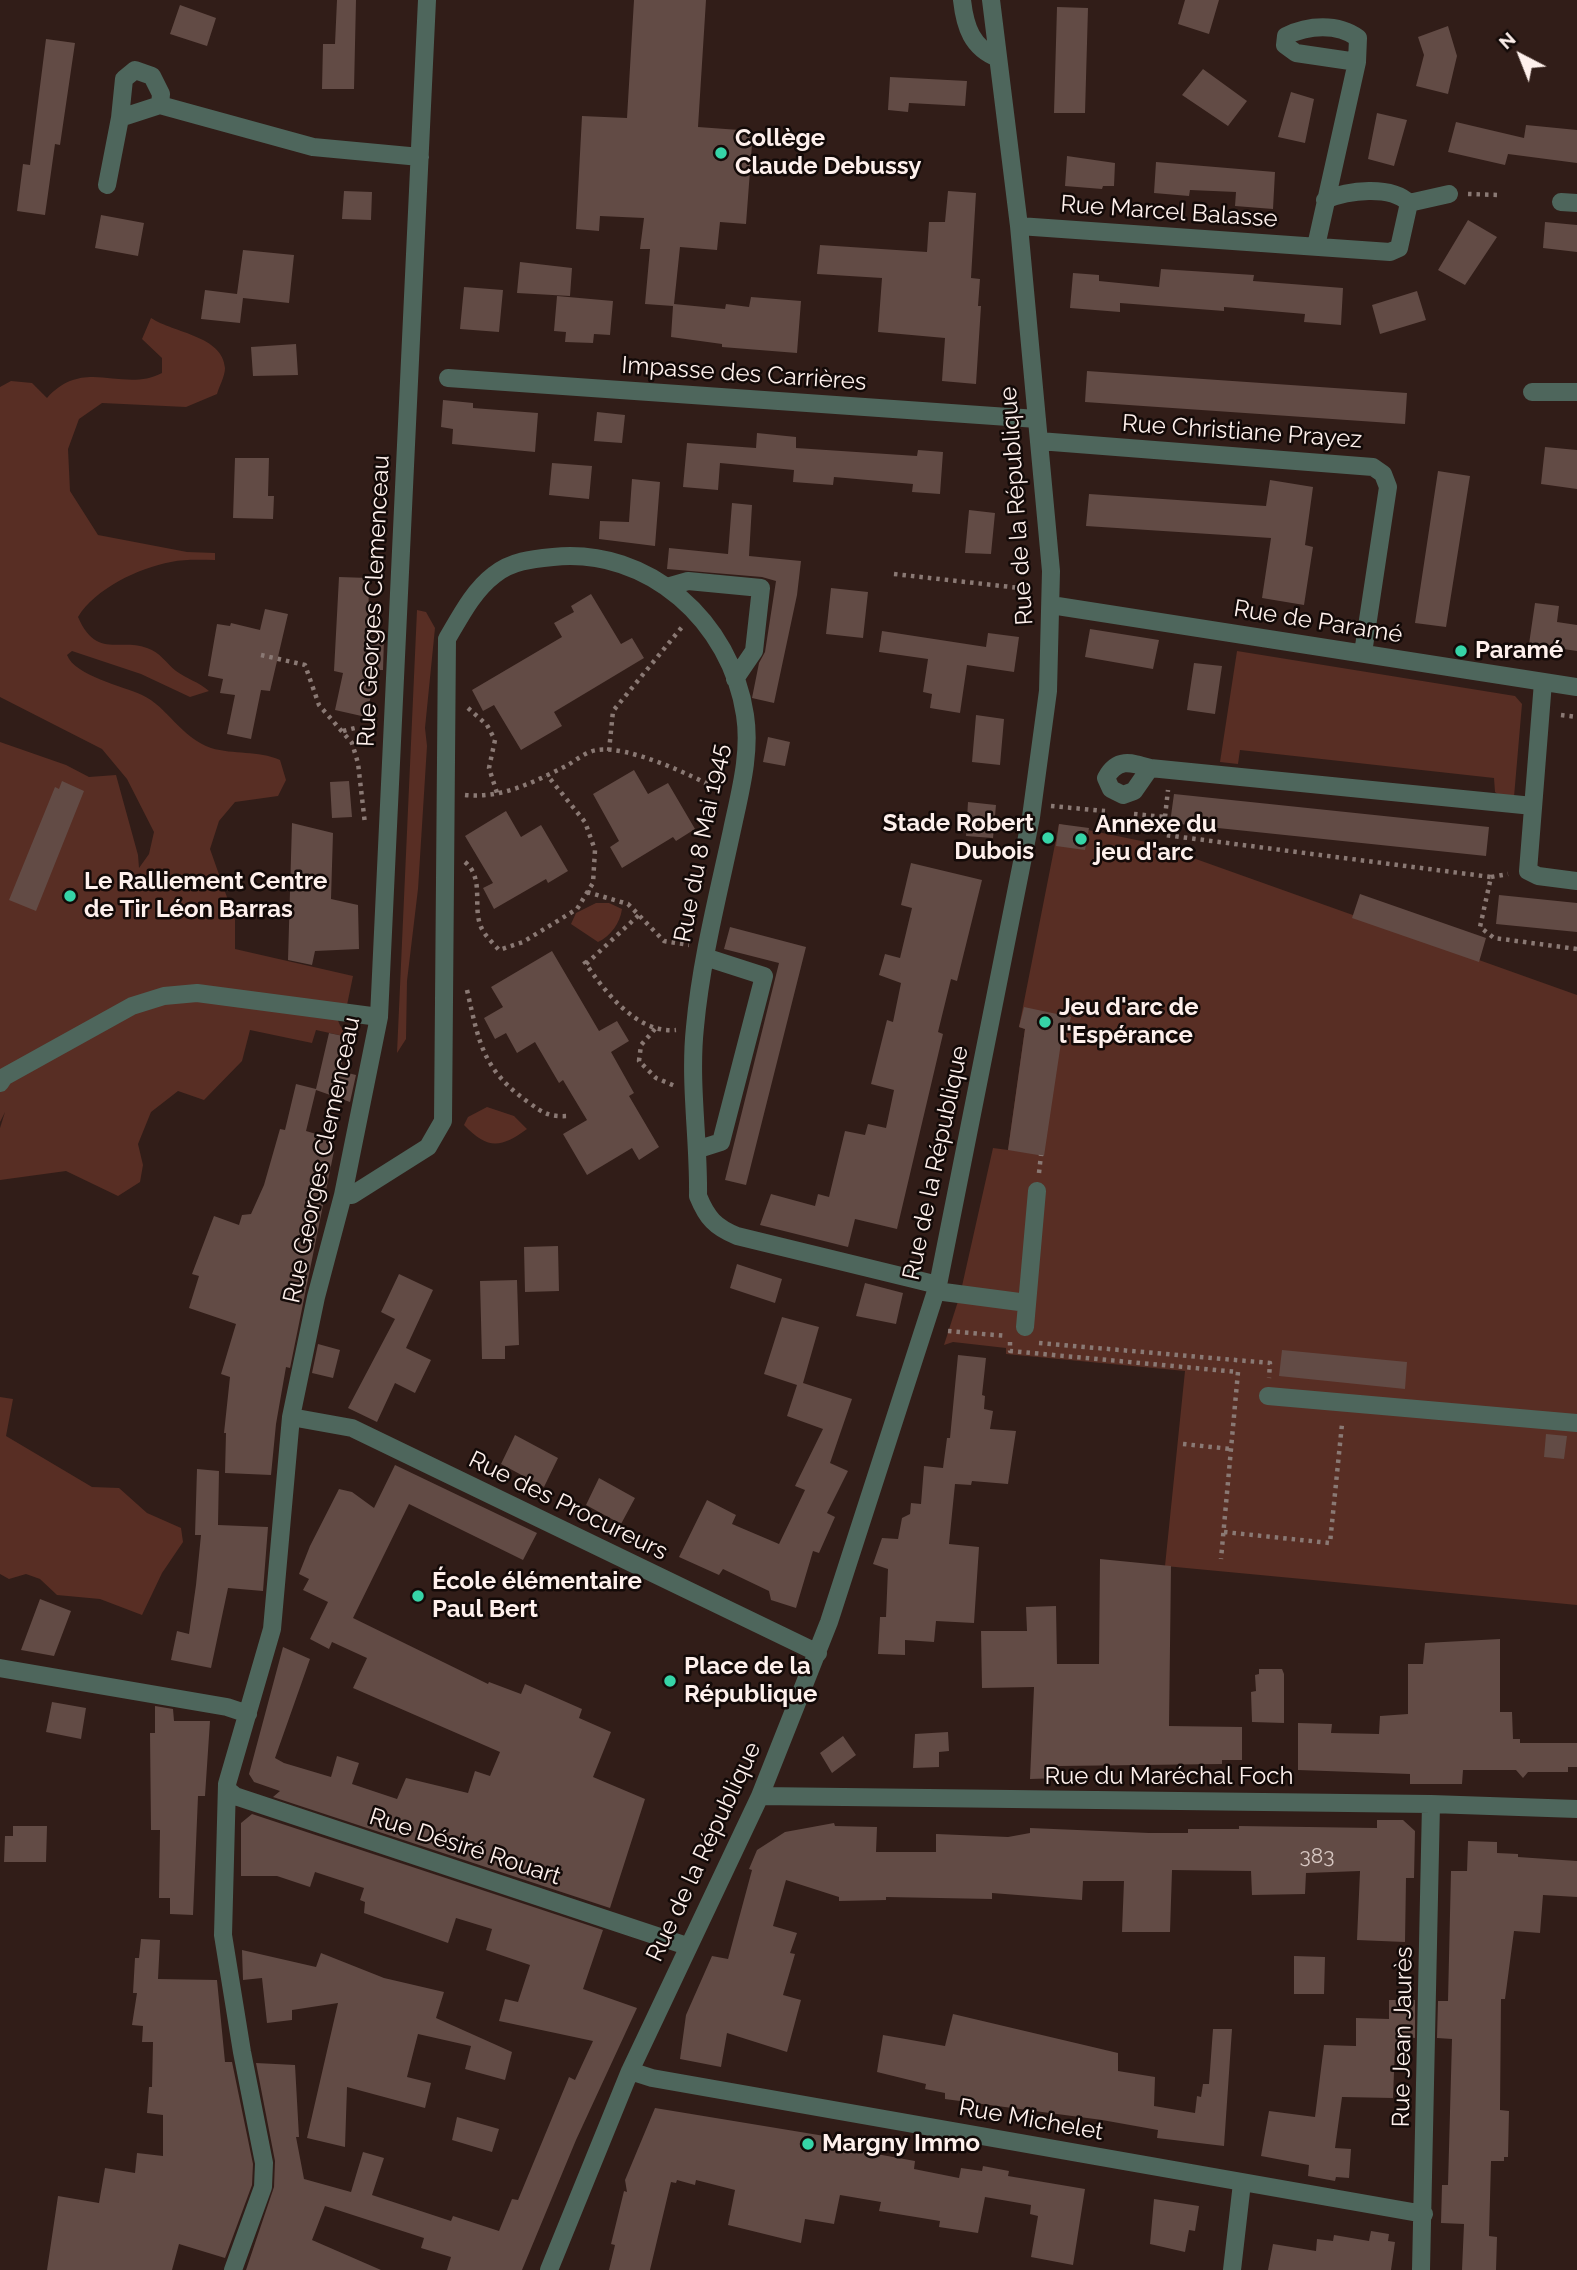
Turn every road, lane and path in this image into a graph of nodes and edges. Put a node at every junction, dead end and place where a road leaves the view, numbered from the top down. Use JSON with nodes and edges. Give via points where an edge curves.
{"nodes":[{"id":1,"x":427,"y":0,"type":"edge"},
{"id":2,"x":962,"y":0,"type":"edge"},
{"id":3,"x":991,"y":0,"type":"edge"},
{"id":4,"x":998,"y":58,"type":"junction"},
{"id":5,"x":1357,"y":62,"type":"dead end"},
{"id":6,"x":160,"y":105,"type":"junction"},
{"id":7,"x":120,"y":118,"type":"junction"},
{"id":8,"x":420,"y":157,"type":"junction"},
{"id":9,"x":107,"y":185,"type":"dead end"},
{"id":10,"x":1450,"y":194,"type":"joint"},
{"id":11,"x":1500,"y":195,"type":"dead end"},
{"id":12,"x":1325,"y":200,"type":"junction"},
{"id":13,"x":1409,"y":203,"type":"junction"},
{"id":14,"x":1019,"y":226,"type":"junction"},
{"id":15,"x":1316,"y":246,"type":"junction"},
{"id":16,"x":448,"y":378,"type":"dead end"},
{"id":17,"x":1532,"y":392,"type":"dead end"},
{"id":18,"x":1577,"y":392,"type":"edge"},
{"id":19,"x":1037,"y":419,"type":"junction"},
{"id":20,"x":1039,"y":441,"type":"junction"},
{"id":21,"x":894,"y":574,"type":"dead end"},
{"id":22,"x":667,"y":587,"type":"junction"},
{"id":23,"x":1051,"y":598,"type":"junction"},
{"id":24,"x":697,"y":614,"type":"junction"},
{"id":25,"x":1363,"y":653,"type":"junction"},
{"id":26,"x":261,"y":655,"type":"dead end"},
{"id":27,"x":735,"y":679,"type":"junction"},
{"id":28,"x":1543,"y":682,"type":"junction"},
{"id":29,"x":1577,"y":687,"type":"edge"},
{"id":30,"x":445,"y":698,"type":"junction"},
{"id":31,"x":343,"y":731,"type":"junction"},
{"id":32,"x":392,"y":737,"type":"junction"},
{"id":33,"x":609,"y":751,"type":"junction"},
{"id":34,"x":1150,"y":768,"type":"dead end"},
{"id":35,"x":547,"y":775,"type":"junction"},
{"id":36,"x":498,"y":793,"type":"junction"},
{"id":37,"x":444,"y":794,"type":"junction"},
{"id":38,"x":738,"y":800,"type":"junction"},
{"id":39,"x":1032,"y":804,"type":"junction"},
{"id":40,"x":1533,"y":806,"type":"junction"},
{"id":41,"x":1114,"y":812,"type":"dead end"},
{"id":42,"x":1127,"y":813,"type":"dead end"},
{"id":43,"x":365,"y":837,"type":"dead end"},
{"id":44,"x":444,"y":848,"type":"junction"},
{"id":45,"x":1577,"y":881,"type":"edge"},
{"id":46,"x":587,"y":892,"type":"junction"},
{"id":47,"x":640,"y":914,"type":"junction"},
{"id":48,"x":664,"y":941,"type":"dead end"},
{"id":49,"x":1577,"y":949,"type":"edge"},
{"id":50,"x":705,"y":957,"type":"junction"},
{"id":51,"x":466,"y":986,"type":"dead end"},
{"id":52,"x":379,"y":1017,"type":"junction"},
{"id":53,"x":655,"y":1029,"type":"junction"},
{"id":54,"x":694,"y":1029,"type":"junction"},
{"id":55,"x":0,"y":1083,"type":"edge"},
{"id":56,"x":696,"y":1097,"type":"junction"},
{"id":57,"x":568,"y":1116,"type":"dead end"},
{"id":58,"x":699,"y":1149,"type":"junction"},
{"id":59,"x":1037,"y":1191,"type":"dead end"},
{"id":60,"x":343,"y":1195,"type":"junction"},
{"id":61,"x":937,"y":1288,"type":"junction"},
{"id":62,"x":1027,"y":1303,"type":"junction"},
{"id":63,"x":1025,"y":1327,"type":"joint"},
{"id":64,"x":948,"y":1331,"type":"dead end"},
{"id":65,"x":1268,"y":1396,"type":"joint"},
{"id":66,"x":1236,"y":1401,"type":"junction"},
{"id":67,"x":1249,"y":1402,"type":"dead end"},
{"id":68,"x":1343,"y":1412,"type":"dead end"},
{"id":69,"x":291,"y":1417,"type":"junction"},
{"id":70,"x":1577,"y":1422,"type":"edge"},
{"id":71,"x":1183,"y":1444,"type":"dead end"},
{"id":72,"x":1231,"y":1449,"type":"junction"},
{"id":73,"x":1224,"y":1532,"type":"junction"},
{"id":74,"x":1221,"y":1559,"type":"dead end"},
{"id":75,"x":818,"y":1653,"type":"junction"},
{"id":76,"x":0,"y":1668,"type":"edge"},
{"id":77,"x":248,"y":1714,"type":"junction"},
{"id":78,"x":229,"y":1791,"type":"junction"},
{"id":79,"x":760,"y":1796,"type":"junction"},
{"id":80,"x":1432,"y":1804,"type":"junction"},
{"id":81,"x":1577,"y":1809,"type":"edge"},
{"id":82,"x":687,"y":1946,"type":"junction"},
{"id":83,"x":630,"y":2071,"type":"junction"},
{"id":84,"x":1241,"y":2183,"type":"junction"},
{"id":85,"x":1424,"y":2214,"type":"junction"},
{"id":86,"x":233,"y":2270,"type":"edge"},
{"id":87,"x":549,"y":2270,"type":"edge"},
{"id":88,"x":1232,"y":2270,"type":"edge"},
{"id":89,"x":1421,"y":2270,"type":"edge"}],
"edges":[{"from":1,"to":8,"type":"street","name":"Rue Georges Clemenceau"},
{"from":2,"to":4,"type":"street","via":[[971,37],[985,53]]},
{"from":3,"to":4,"type":"street","name":"Rue de la République"},
{"from":4,"to":14,"type":"street","name":"Rue de la République"},
{"from":5,"to":12,"type":"street"},
{"from":6,"to":7,"type":"street"},
{"from":6,"to":7,"type":"street","via":[[161,94],[152,76],[135,70],[124,79]]},
{"from":6,"to":8,"type":"street","via":[[313,147]]},
{"from":7,"to":9,"type":"street"},
{"from":8,"to":32,"type":"street","name":"Rue Georges Clemenceau"},
{"from":10,"to":11,"type":"path"},
{"from":10,"to":13,"type":"street"},
{"from":12,"to":13,"type":"street","via":[[1346,191],[1401,195]]},
{"from":12,"to":15,"type":"street"},
{"from":13,"to":15,"type":"street","name":"Rue Marcel Balasse","via":[[1398,248],[1390,252]]},
{"from":14,"to":15,"type":"street","name":"Rue Marcel Balasse"},
{"from":14,"to":19,"type":"street","name":"Rue de la République"},
{"from":16,"to":19,"type":"street","name":"Impasse des Carrières"},
{"from":17,"to":18,"type":"street"},
{"from":19,"to":20,"type":"street","name":"Rue de la République"},
{"from":20,"to":23,"type":"street","name":"Rue de la République"},
{"from":20,"to":25,"type":"street","name":"Rue Christiane Prayez","via":[[1373,467],[1384,474],[1388,487]]},
{"from":21,"to":23,"type":"path"},
{"from":22,"to":24,"type":"street","name":"Rue du 8 Mai 1945"},
{"from":22,"to":27,"type":"street","via":[[688,581],[761,588],[754,651]]},
{"from":22,"to":30,"type":"street","name":"Rue du 8 Mai 1945","via":[[623,563],[580,555],[513,565],[494,575],[470,601],[447,639]]},
{"from":23,"to":25,"type":"street","name":"Rue de Paramé"},
{"from":23,"to":39,"type":"street","name":"Rue de la République","via":[[1048,691]]},
{"from":24,"to":27,"type":"street","name":"Rue du 8 Mai 1945","via":[[729,661]]},
{"from":24,"to":33,"type":"path","via":[[677,631],[612,711]]},
{"from":25,"to":28,"type":"street","name":"Rue de Paramé"},
{"from":26,"to":31,"type":"path","via":[[305,665],[319,705]]},
{"from":27,"to":38,"type":"street","name":"Rue du 8 Mai 1945","via":[[745,714],[748,750]]},
{"from":28,"to":29,"type":"street","name":"Rue de Paramé"},
{"from":28,"to":40,"type":"street"},
{"from":30,"to":36,"type":"path","via":[[465,706],[487,725],[495,740],[489,768]]},
{"from":30,"to":37,"type":"street","name":"Rue du 8 Mai 1945"},
{"from":31,"to":32,"type":"path","via":[[355,728],[363,738],[369,728]]},
{"from":31,"to":43,"type":"path","via":[[358,763]]},
{"from":32,"to":52,"type":"street","name":"Rue Georges Clemenceau"},
{"from":33,"to":35,"type":"path","via":[[596,750]]},
{"from":33,"to":38,"type":"path","via":[[682,769]]},
{"from":34,"to":40,"type":"street"},
{"from":35,"to":36,"type":"path"},
{"from":35,"to":46,"type":"path","via":[[585,822],[595,850],[593,883]]},
{"from":36,"to":37,"type":"path","via":[[479,797]]},
{"from":37,"to":44,"type":"street","name":"Rue du 8 Mai 1945"},
{"from":38,"to":50,"type":"street","name":"Rue du 8 Mai 1945"},
{"from":39,"to":41,"type":"path"},
{"from":39,"to":61,"type":"street","name":"Rue de la République"},
{"from":40,"to":45,"type":"street","via":[[1528,871]]},
{"from":42,"to":49,"type":"path","via":[[1165,817],[1165,835],[1491,877],[1480,927],[1494,938]]},
{"from":44,"to":46,"type":"path","via":[[471,867],[478,889],[480,925],[499,950],[523,942],[577,909]]},
{"from":44,"to":60,"type":"street","name":"Rue du 8 Mai 1945","via":[[443,1121],[428,1147],[352,1195]]},
{"from":46,"to":47,"type":"path","via":[[628,904]]},
{"from":47,"to":48,"type":"path"},
{"from":47,"to":53,"type":"path","via":[[585,962],[620,1004]]},
{"from":50,"to":54,"type":"street","name":"Rue du 8 Mai 1945"},
{"from":50,"to":58,"type":"street","via":[[764,976],[720,1142]]},
{"from":51,"to":57,"type":"path","via":[[480,1047],[502,1084],[549,1117]]},
{"from":52,"to":55,"type":"street","via":[[197,993],[164,996],[132,1006]]},
{"from":52,"to":60,"type":"street","name":"Rue Georges Clemenceau"},
{"from":53,"to":54,"type":"path"},
{"from":53,"to":56,"type":"path","via":[[641,1045],[639,1061],[656,1078]]},
{"from":54,"to":56,"type":"street","name":"Rue du 8 Mai 1945"},
{"from":56,"to":58,"type":"street","name":"Rue du 8 Mai 1945"},
{"from":58,"to":61,"type":"street","name":"Rue du 8 Mai 1945","via":[[698,1196],[714,1225],[722,1230]]},
{"from":59,"to":62,"type":"street"},
{"from":60,"to":69,"type":"street","name":"Rue Georges Clemenceau"},
{"from":61,"to":62,"type":"street","name":"Rue du 8 Mai 1945"},
{"from":61,"to":75,"type":"street","name":"Rue de la République"},
{"from":62,"to":63,"type":"street"},
{"from":63,"to":65,"type":"path","via":[[1024,1342],[1270,1363]]},
{"from":64,"to":66,"type":"path","via":[[1010,1336],[1010,1350],[1238,1372]]},
{"from":65,"to":70,"type":"street"},
{"from":66,"to":67,"type":"path"},
{"from":66,"to":72,"type":"path"},
{"from":68,"to":73,"type":"path","via":[[1330,1543]]},
{"from":69,"to":75,"type":"street","name":"Rue des Procureurs","via":[[352,1428]]},
{"from":69,"to":77,"type":"street","name":"Rue Georges Clemenceau","via":[[272,1629]]},
{"from":71,"to":72,"type":"path"},
{"from":72,"to":73,"type":"path"},
{"from":73,"to":74,"type":"path"},
{"from":75,"to":79,"type":"street","name":"Rue de la République"},
{"from":76,"to":77,"type":"street"},
{"from":77,"to":78,"type":"street","name":"Rue Georges Clemenceau","via":[[227,1784]]},
{"from":78,"to":82,"type":"street","name":"Rue Désiré Rouart"},
{"from":78,"to":86,"type":"street","name":"Rue Georges Clemenceau","via":[[223,1935],[264,2163],[263,2187]]},
{"from":79,"to":80,"type":"street","name":"Rue du Maréchal Foch"},
{"from":79,"to":82,"type":"street","name":"Rue de la République"},
{"from":80,"to":81,"type":"street","name":"Rue du Maréchal Foch"},
{"from":80,"to":85,"type":"street","name":"Rue Jean Jaurès"},
{"from":82,"to":83,"type":"street","name":"Rue de la République"},
{"from":83,"to":84,"type":"street","name":"Rue Michelet"},
{"from":83,"to":87,"type":"street","name":"Rue de la République"},
{"from":84,"to":85,"type":"street","name":"Rue Michelet"},
{"from":84,"to":88,"type":"street"},
{"from":85,"to":89,"type":"street","name":"Rue Jean Jaurès"}]}
